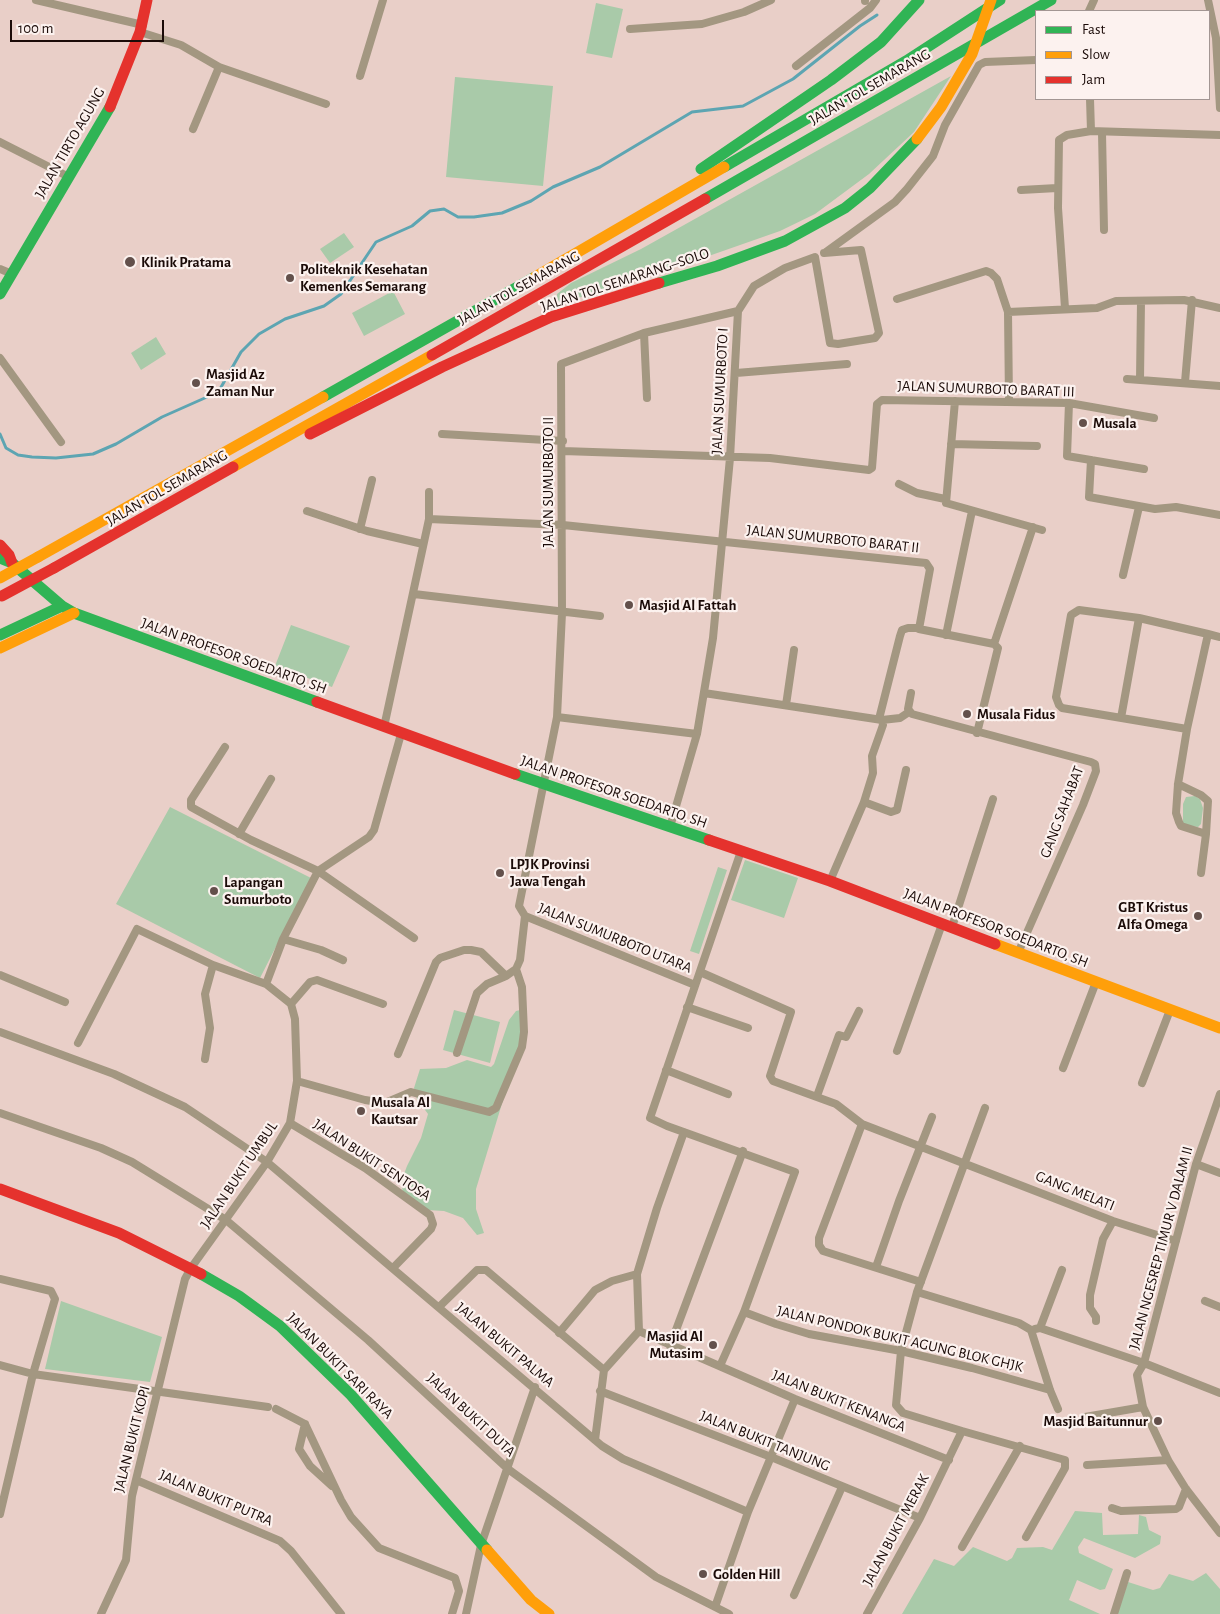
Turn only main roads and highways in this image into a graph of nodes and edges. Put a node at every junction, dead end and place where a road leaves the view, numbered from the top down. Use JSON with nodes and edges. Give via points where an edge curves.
{"nodes":[{"id":1,"x":147,"y":0,"type":"edge"},
{"id":2,"x":919,"y":0,"type":"edge"},
{"id":3,"x":991,"y":0,"type":"edge"},
{"id":4,"x":1000,"y":0,"type":"edge"},
{"id":5,"x":1051,"y":0,"type":"edge"},
{"id":6,"x":633,"y":218,"type":"junction"},
{"id":7,"x":0,"y":294,"type":"edge"},
{"id":8,"x":130,"y":526,"type":"junction"},
{"id":9,"x":0,"y":545,"type":"edge"},
{"id":10,"x":0,"y":558,"type":"edge"},
{"id":11,"x":12,"y":563,"type":"junction"},
{"id":12,"x":0,"y":578,"type":"edge"},
{"id":13,"x":1,"y":597,"type":"edge"},
{"id":14,"x":62,"y":606,"type":"junction"},
{"id":15,"x":74,"y":613,"type":"junction"},
{"id":16,"x":0,"y":635,"type":"edge"},
{"id":17,"x":0,"y":648,"type":"edge"},
{"id":18,"x":1220,"y":1028,"type":"edge"},
{"id":19,"x":0,"y":1189,"type":"edge"},
{"id":20,"x":549,"y":1614,"type":"edge"}],
"edges":[{"from":1,"to":7,"type":"main road","name":"JALAN TIRTO AGUNG","via":[[142,28],[112,103]]},
{"from":2,"to":6,"type":"main road","via":[[881,42]]},
{"from":3,"to":8,"type":"main road","name":"JALAN TOL SEMARANG–SOLO","bridge":true,"via":[[972,54],[941,107],[917,139],[870,188],[845,208],[808,230],[760,251],[594,302],[506,336]]},
{"from":4,"to":6,"type":"main road","name":"JALAN TOL SEMARANG","via":[[906,61]]},
{"from":5,"to":8,"type":"main road","name":"JALAN TOL SEMARANG"},
{"from":6,"to":12,"type":"main road","name":"JALAN TOL SEMARANG","bridge":true,"via":[[516,288]]},
{"from":8,"to":13,"type":"main road","name":"JALAN TOL SEMARANG","bridge":true},
{"from":9,"to":11,"type":"main road"},
{"from":10,"to":11,"type":"main road"},
{"from":11,"to":14,"type":"main road","name":"JALAN PROFESOR SOEDARTO, SH"},
{"from":14,"to":15,"type":"main road","name":"JALAN PROFESOR SOEDARTO, SH"},
{"from":14,"to":16,"type":"main road"},
{"from":15,"to":17,"type":"main road"},
{"from":15,"to":18,"type":"main road","name":"JALAN PROFESOR SOEDARTO, SH","via":[[401,734],[830,881]]},
{"from":19,"to":20,"type":"main road","name":"JALAN BUKIT SARI RAYA","via":[[119,1233],[191,1268],[261,1311],[299,1343],[408,1457],[481,1545],[531,1600]]}]}
